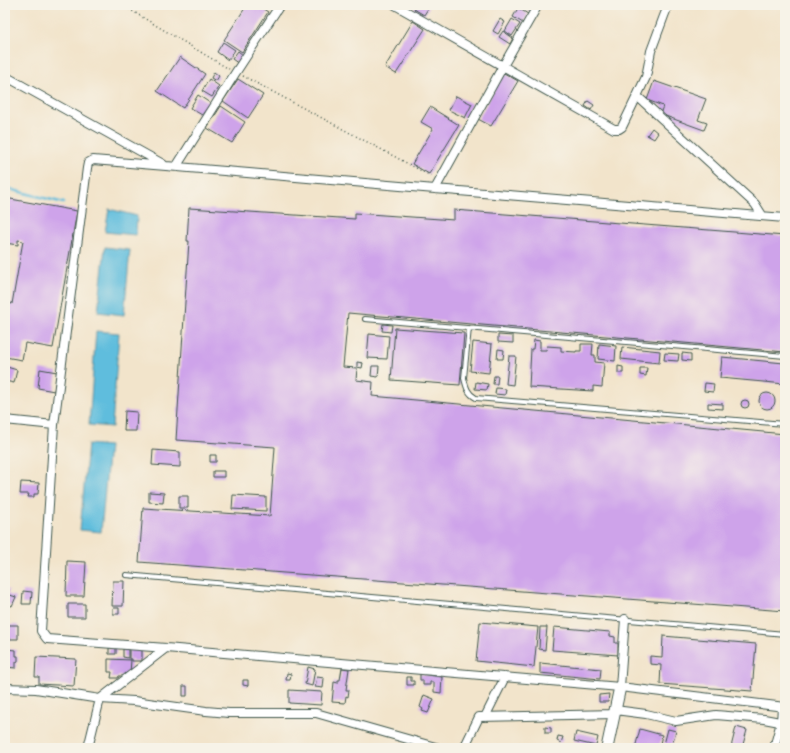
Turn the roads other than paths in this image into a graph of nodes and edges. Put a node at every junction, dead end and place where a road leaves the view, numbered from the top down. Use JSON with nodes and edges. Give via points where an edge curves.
{"nodes":[{"id":1,"x":280,"y":5,"type":"edge"},
{"id":2,"x":395,"y":5,"type":"edge"},
{"id":3,"x":538,"y":5,"type":"edge"},
{"id":4,"x":666,"y":5,"type":"edge"},
{"id":5,"x":503,"y":66,"type":"junction"},
{"id":6,"x":5,"y":76,"type":"edge"},
{"id":7,"x":637,"y":96,"type":"junction"},
{"id":8,"x":166,"y":166,"type":"junction"},
{"id":9,"x":176,"y":167,"type":"junction"},
{"id":10,"x":435,"y":189,"type":"junction"},
{"id":11,"x":762,"y":215,"type":"junction"},
{"id":12,"x":785,"y":218,"type":"edge"},
{"id":13,"x":365,"y":319,"type":"dead end"},
{"id":14,"x":469,"y":328,"type":"junction"},
{"id":15,"x":785,"y":356,"type":"edge"},
{"id":16,"x":5,"y":420,"type":"edge"},
{"id":17,"x":785,"y":424,"type":"edge"},
{"id":18,"x":54,"y":425,"type":"junction"},
{"id":19,"x":126,"y":575,"type":"dead end"},
{"id":20,"x":625,"y":620,"type":"junction"},
{"id":21,"x":785,"y":634,"type":"edge"},
{"id":22,"x":166,"y":648,"type":"junction"},
{"id":23,"x":505,"y":677,"type":"junction"},
{"id":24,"x":620,"y":687,"type":"junction"},
{"id":25,"x":5,"y":688,"type":"edge"},
{"id":26,"x":100,"y":699,"type":"junction"},
{"id":27,"x":766,"y":705,"type":"junction"},
{"id":28,"x":784,"y":707,"type":"edge"},
{"id":29,"x":615,"y":712,"type":"junction"},
{"id":30,"x":485,"y":717,"type":"junction"},
{"id":31,"x":764,"y":719,"type":"junction"},
{"id":32,"x":783,"y":722,"type":"edge"},
{"id":33,"x":435,"y":747,"type":"edge"},
{"id":34,"x":88,"y":748,"type":"edge"},
{"id":35,"x":464,"y":748,"type":"edge"},
{"id":36,"x":607,"y":748,"type":"edge"},
{"id":37,"x":774,"y":748,"type":"edge"}],
"edges":[{"from":1,"to":9,"type":"street"},
{"from":2,"to":5,"type":"street"},
{"from":3,"to":5,"type":"street"},
{"from":4,"to":7,"type":"street","via":[[651,51],[646,77]]},
{"from":5,"to":7,"type":"street","via":[[614,129],[622,127]]},
{"from":5,"to":10,"type":"street"},
{"from":6,"to":8,"type":"street"},
{"from":7,"to":11,"type":"street","via":[[755,204]]},
{"from":8,"to":9,"type":"street"},
{"from":8,"to":18,"type":"street","via":[[93,160],[88,163]]},
{"from":9,"to":10,"type":"street"},
{"from":10,"to":11,"type":"street"},
{"from":11,"to":12,"type":"street"},
{"from":13,"to":14,"type":"lane"},
{"from":14,"to":15,"type":"lane"},
{"from":14,"to":17,"type":"lane","via":[[464,378],[469,392],[476,398]]},
{"from":16,"to":18,"type":"street"},
{"from":18,"to":22,"type":"street","via":[[41,631],[47,639]]},
{"from":19,"to":20,"type":"lane"},
{"from":20,"to":21,"type":"lane"},
{"from":20,"to":24,"type":"street"},
{"from":22,"to":23,"type":"street"},
{"from":22,"to":26,"type":"street"},
{"from":23,"to":24,"type":"street"},
{"from":23,"to":30,"type":"street"},
{"from":24,"to":27,"type":"street"},
{"from":24,"to":29,"type":"street"},
{"from":25,"to":26,"type":"street","via":[[36,689]]},
{"from":26,"to":33,"type":"street","via":[[229,713],[316,713]]},
{"from":26,"to":34,"type":"street"},
{"from":27,"to":28,"type":"street"},
{"from":27,"to":31,"type":"street"},
{"from":28,"to":32,"type":"street"},
{"from":29,"to":30,"type":"street"},
{"from":29,"to":31,"type":"street","via":[[646,714],[676,721],[716,715]]},
{"from":29,"to":36,"type":"street"},
{"from":30,"to":35,"type":"street","via":[[479,717]]},
{"from":31,"to":32,"type":"street"},
{"from":32,"to":37,"type":"street"}]}
